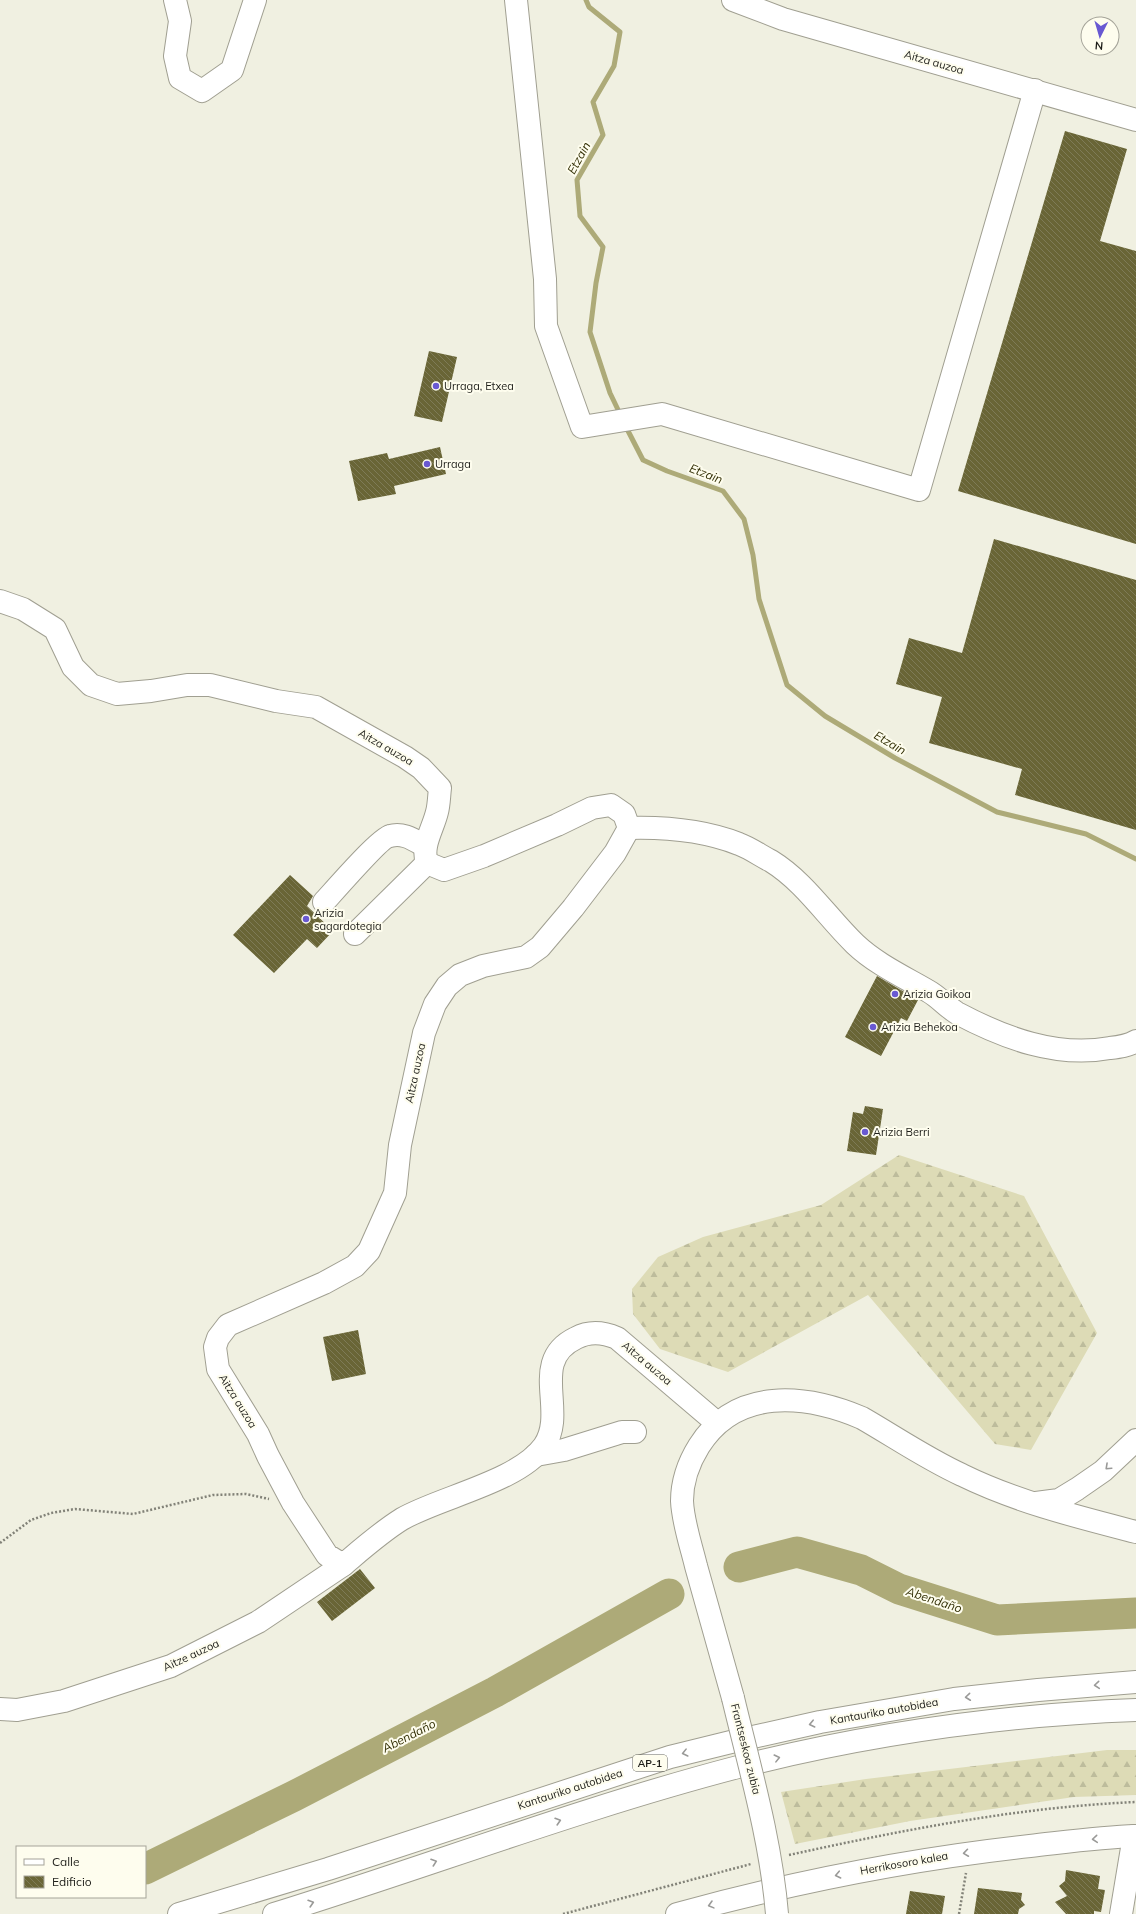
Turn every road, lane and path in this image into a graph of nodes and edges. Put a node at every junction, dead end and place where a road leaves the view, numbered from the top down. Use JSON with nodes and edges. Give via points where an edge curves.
{"nodes":[{"id":1,"x":175,"y":0,"type":"edge"},
{"id":2,"x":255,"y":0,"type":"edge"},
{"id":3,"x":516,"y":0,"type":"edge"},
{"id":4,"x":733,"y":0,"type":"edge"},
{"id":5,"x":1035,"y":90,"type":"junction"},
{"id":6,"x":1136,"y":120,"type":"edge"},
{"id":7,"x":0,"y":601,"type":"edge"},
{"id":8,"x":629,"y":828,"type":"junction"},
{"id":9,"x":426,"y":854,"type":"junction"},
{"id":10,"x":324,"y":902,"type":"dead end"},
{"id":11,"x":354,"y":934,"type":"dead end"},
{"id":12,"x":1136,"y":1041,"type":"edge"},
{"id":13,"x":717,"y":1423,"type":"junction"},
{"id":14,"x":635,"y":1432,"type":"dead end"},
{"id":15,"x":1136,"y":1440,"type":"edge"},
{"id":16,"x":536,"y":1455,"type":"junction"},
{"id":17,"x":293,"y":1503,"type":"junction"},
{"id":18,"x":1035,"y":1503,"type":"junction"},
{"id":19,"x":1136,"y":1532,"type":"edge"},
{"id":20,"x":0,"y":1543,"type":"edge"},
{"id":21,"x":343,"y":1565,"type":"junction"},
{"id":22,"x":1136,"y":1682,"type":"edge"},
{"id":23,"x":0,"y":1709,"type":"edge"},
{"id":24,"x":1136,"y":1710,"type":"edge"},
{"id":25,"x":1136,"y":1802,"type":"edge"},
{"id":26,"x":1135,"y":1836,"type":"edge"},
{"id":27,"x":785,"y":1856,"type":"dead end"},
{"id":28,"x":755,"y":1863,"type":"dead end"},
{"id":29,"x":966,"y":1870,"type":"dead end"},
{"id":30,"x":179,"y":1914,"type":"edge"},
{"id":31,"x":274,"y":1914,"type":"edge"},
{"id":32,"x":563,"y":1914,"type":"edge"},
{"id":33,"x":677,"y":1914,"type":"edge"},
{"id":34,"x":777,"y":1914,"type":"edge"},
{"id":35,"x":959,"y":1914,"type":"edge"},
{"id":36,"x":1121,"y":1914,"type":"edge"}],
"edges":[{"from":1,"to":2,"type":"main road","via":[[180,21],[175,56],[180,78],[202,91],[232,70]]},
{"from":3,"to":5,"type":"main road","via":[[545,278],[546,326],[582,427],[662,414],[919,490]]},
{"from":4,"to":5,"type":"main road","name":"Aitza auzoa","via":[[784,19]]},
{"from":5,"to":6,"type":"main road","name":"Aitza auzoa"},
{"from":7,"to":9,"type":"main road","name":"Aitza auzoa","via":[[24,609],[55,629],[73,667],[91,685],[118,694],[187,685],[210,685],[276,701],[316,707],[405,757],[421,768],[440,788],[438,811]]},
{"from":8,"to":9,"type":"main road","via":[[624,814],[611,805],[592,808],[491,853],[444,870]]},
{"from":8,"to":12,"type":"main road","via":[[649,827],[702,834],[740,844],[773,862],[803,886],[855,944],[872,958],[932,994],[956,1012],[1013,1038],[1062,1051],[1090,1052],[1130,1045]]},
{"from":8,"to":17,"type":"main road","name":"Aitza auzoa","via":[[615,853],[540,947],[526,956],[483,966],[460,975],[446,986],[435,1004],[424,1033],[400,1145],[395,1193],[369,1251],[355,1266],[324,1283],[228,1325],[218,1338],[215,1347],[218,1369],[258,1434]]},
{"from":9,"to":10,"type":"main road","via":[[406,835],[390,836],[377,846]]},
{"from":9,"to":11,"type":"main road"},
{"from":13,"to":16,"type":"main road","name":"Aitza auzoa","via":[[617,1338],[601,1333],[583,1334],[566,1345],[554,1360],[550,1379],[553,1419],[548,1438]]},
{"from":13,"to":18,"type":"main road","name":"Frantseskoa zubia","via":[[731,1412],[750,1404],[771,1400],[794,1401],[838,1409],[862,1418],[962,1476]]},
{"from":13,"to":34,"type":"main road","name":"Frantseskoa zubia","bridge":true,"via":[[694,1454],[683,1485],[682,1501],[688,1534],[758,1801],[774,1880]]},
{"from":14,"to":16,"type":"main road","via":[[622,1432],[564,1450]]},
{"from":15,"to":18,"type":"main road","one_way":true,"via":[[1103,1471],[1077,1489],[1059,1500]]},
{"from":16,"to":21,"type":"main road","name":"Aitza auzoa","via":[[509,1473],[403,1519]]},
{"from":17,"to":20,"type":"path","via":[[246,1494],[213,1495],[133,1514],[75,1509],[31,1520]]},
{"from":17,"to":21,"type":"main road","name":"Aitza auzoa","via":[[327,1555]]},
{"from":18,"to":19,"type":"main road","name":"Frantseskoa zubia"},
{"from":21,"to":23,"type":"main road","name":"Aitze auzoa","via":[[258,1622],[171,1666],[64,1701],[17,1710]]},
{"from":22,"to":30,"type":"main road","name":"Kantauriko autobidea","number":"AP-1","one_way":true,"via":[[954,1699],[820,1722],[735,1741],[670,1757],[328,1869]]},
{"from":31,"to":24,"type":"main road","number":"AP-1","one_way":true,"via":[[677,1784],[806,1751],[956,1726],[1041,1716]]},
{"from":25,"to":27,"type":"path","via":[[1088,1804],[950,1822]]},
{"from":26,"to":33,"type":"main road","name":"Herrikosoro kalea","one_way":true,"via":[[920,1859],[800,1883]]},
{"from":26,"to":36,"type":"main road"},
{"from":28,"to":32,"type":"path"},
{"from":29,"to":35,"type":"path"}]}
